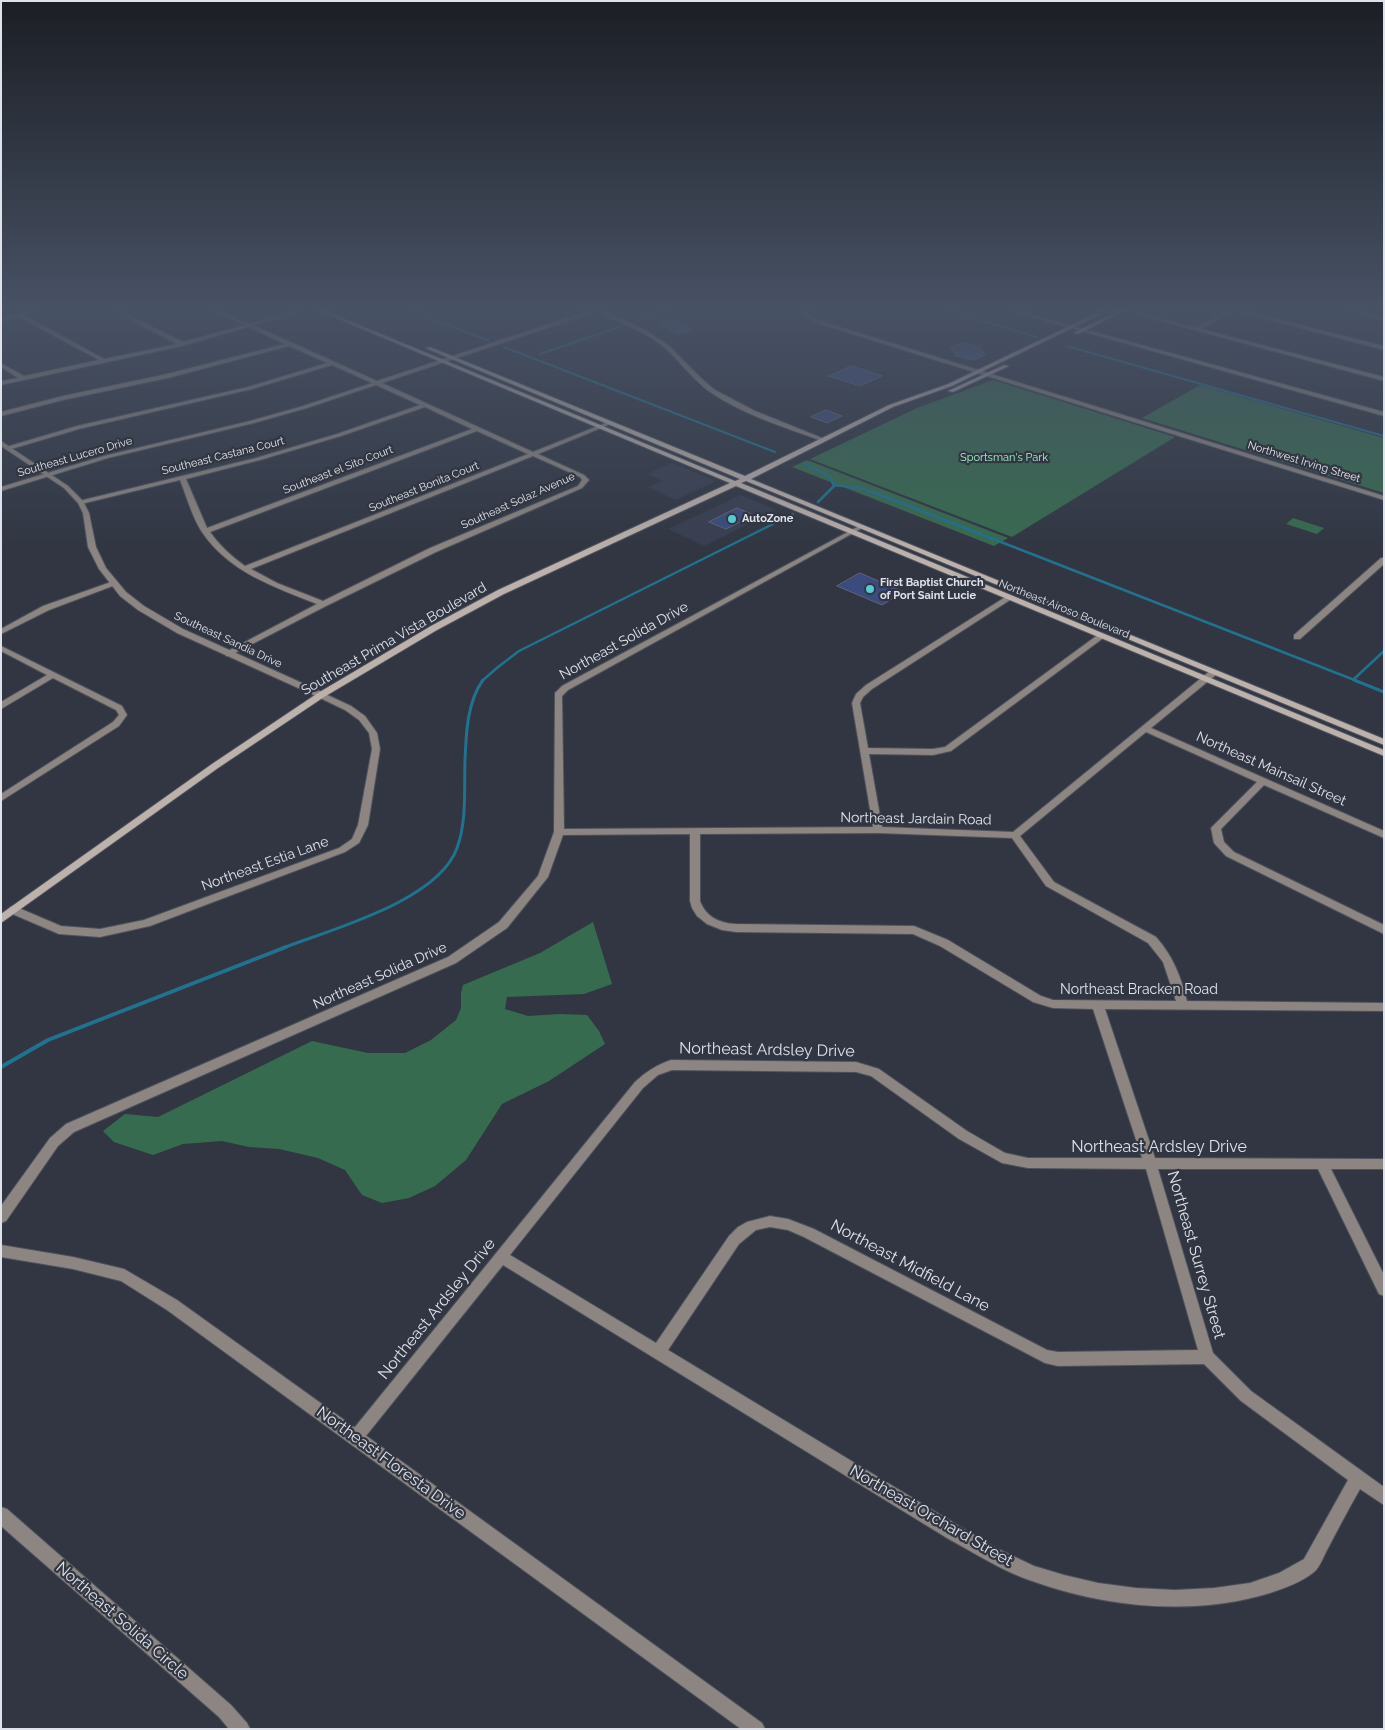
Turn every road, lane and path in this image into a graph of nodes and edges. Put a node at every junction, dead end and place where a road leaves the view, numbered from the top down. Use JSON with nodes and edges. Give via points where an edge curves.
{"nodes":[{"id":1,"x":93,"y":392,"type":"edge"},
{"id":2,"x":234,"y":392,"type":"edge"},
{"id":3,"x":352,"y":392,"type":"edge"},
{"id":4,"x":395,"y":392,"type":"edge"},
{"id":5,"x":516,"y":392,"type":"edge"},
{"id":6,"x":533,"y":392,"type":"edge"},
{"id":7,"x":716,"y":392,"type":"edge"},
{"id":8,"x":931,"y":392,"type":"edge"},
{"id":9,"x":946,"y":392,"type":"edge"},
{"id":10,"x":1043,"y":392,"type":"edge"},
{"id":11,"x":1303,"y":392,"type":"edge"},
{"id":12,"x":425,"y":405,"type":"junction"},
{"id":13,"x":1,"y":414,"type":"edge"},
{"id":14,"x":1384,"y":414,"type":"edge"},
{"id":15,"x":610,"y":424,"type":"junction"},
{"id":16,"x":600,"y":427,"type":"junction"},
{"id":17,"x":477,"y":429,"type":"junction"},
{"id":18,"x":831,"y":437,"type":"junction"},
{"id":19,"x":824,"y":440,"type":"junction"},
{"id":20,"x":1,"y":443,"type":"edge"},
{"id":21,"x":8,"y":448,"type":"junction"},
{"id":22,"x":534,"y":454,"type":"junction"},
{"id":23,"x":48,"y":474,"type":"junction"},
{"id":24,"x":182,"y":478,"type":"junction"},
{"id":25,"x":745,"y":479,"type":"junction"},
{"id":26,"x":736,"y":483,"type":"junction"},
{"id":27,"x":1,"y":489,"type":"edge"},
{"id":28,"x":1384,"y":498,"type":"edge"},
{"id":29,"x":81,"y":502,"type":"junction"},
{"id":30,"x":856,"y":529,"type":"junction"},
{"id":31,"x":206,"y":531,"type":"junction"},
{"id":32,"x":1384,"y":560,"type":"edge"},
{"id":33,"x":244,"y":569,"type":"junction"},
{"id":34,"x":114,"y":584,"type":"junction"},
{"id":35,"x":1007,"y":598,"type":"junction"},
{"id":36,"x":323,"y":604,"type":"junction"},
{"id":37,"x":1,"y":632,"type":"edge"},
{"id":38,"x":1102,"y":636,"type":"junction"},
{"id":39,"x":1297,"y":637,"type":"dead end"},
{"id":40,"x":1,"y":648,"type":"edge"},
{"id":41,"x":228,"y":654,"type":"junction"},
{"id":42,"x":1214,"y":672,"type":"junction"},
{"id":43,"x":54,"y":674,"type":"junction"},
{"id":44,"x":1206,"y":679,"type":"junction"},
{"id":45,"x":321,"y":696,"type":"junction"},
{"id":46,"x":1,"y":706,"type":"edge"},
{"id":47,"x":1147,"y":729,"type":"junction"},
{"id":48,"x":1384,"y":742,"type":"edge"},
{"id":49,"x":865,"y":751,"type":"junction"},
{"id":50,"x":1384,"y":753,"type":"edge"},
{"id":51,"x":1263,"y":781,"type":"junction"},
{"id":52,"x":1,"y":798,"type":"edge"},
{"id":53,"x":878,"y":830,"type":"junction"},
{"id":54,"x":559,"y":832,"type":"junction"},
{"id":55,"x":695,"y":832,"type":"junction"},
{"id":56,"x":1015,"y":835,"type":"junction"},
{"id":57,"x":1384,"y":835,"type":"edge"},
{"id":58,"x":14,"y":910,"type":"junction"},
{"id":59,"x":1,"y":919,"type":"edge"},
{"id":60,"x":1384,"y":930,"type":"edge"},
{"id":61,"x":1183,"y":1005,"type":"junction"},
{"id":62,"x":1098,"y":1006,"type":"junction"},
{"id":63,"x":1384,"y":1006,"type":"edge"},
{"id":64,"x":1150,"y":1162,"type":"junction"},
{"id":65,"x":1322,"y":1164,"type":"junction"},
{"id":66,"x":1384,"y":1164,"type":"edge"},
{"id":67,"x":1,"y":1217,"type":"edge"},
{"id":68,"x":1,"y":1251,"type":"edge"},
{"id":69,"x":500,"y":1256,"type":"junction"},
{"id":70,"x":1384,"y":1290,"type":"edge"},
{"id":71,"x":658,"y":1352,"type":"junction"},
{"id":72,"x":1207,"y":1357,"type":"junction"},
{"id":73,"x":356,"y":1436,"type":"junction"},
{"id":74,"x":1357,"y":1478,"type":"junction"},
{"id":75,"x":1384,"y":1497,"type":"edge"},
{"id":76,"x":1,"y":1515,"type":"edge"},
{"id":77,"x":242,"y":1729,"type":"edge"},
{"id":78,"x":756,"y":1729,"type":"edge"}],
"edges":[{"from":1,"to":13,"type":"street"},
{"from":2,"to":21,"type":"street","via":[[77,428]]},
{"from":3,"to":23,"type":"street","name":"Southeast Lucero Drive","via":[[252,422],[106,456]]},
{"from":4,"to":12,"type":"street","name":"Southeast Solaz Avenue"},
{"from":5,"to":16,"type":"main road","name":"Northeast Airoso Boulevard"},
{"from":6,"to":15,"type":"main road","name":"Northeast Airoso Boulevard"},
{"from":7,"to":19,"type":"street","via":[[770,420]]},
{"from":8,"to":18,"type":"main road","via":[[891,406]]},
{"from":9,"to":18,"type":"main road"},
{"from":10,"to":28,"type":"street","name":"Northwest Irving Street"},
{"from":11,"to":14,"type":"street"},
{"from":12,"to":17,"type":"street","name":"Southeast Solaz Avenue"},
{"from":12,"to":24,"type":"street","name":"Southeast Castana Court","via":[[339,435]]},
{"from":15,"to":16,"type":"street","name":"Southeast Bonita Court"},
{"from":15,"to":25,"type":"main road","name":"Northeast Airoso Boulevard"},
{"from":16,"to":22,"type":"street","name":"Southeast Bonita Court"},
{"from":16,"to":26,"type":"main road","name":"Northeast Airoso Boulevard"},
{"from":17,"to":22,"type":"street","name":"Southeast Solaz Avenue"},
{"from":17,"to":31,"type":"street","name":"Southeast el Sito Court"},
{"from":18,"to":19,"type":"main road","name":"Southeast Prima Vista Boulevard"},
{"from":19,"to":25,"type":"main road","name":"Southeast Prima Vista Boulevard"},
{"from":20,"to":21,"type":"street","name":"Southeast Sandia Drive"},
{"from":21,"to":23,"type":"street","name":"Southeast Sandia Drive"},
{"from":22,"to":33,"type":"street","name":"Southeast Bonita Court"},
{"from":22,"to":36,"type":"street","name":"Southeast Solaz Avenue","via":[[586,480],[580,487],[433,550]]},
{"from":23,"to":27,"type":"street","name":"Southeast Lucero Drive"},
{"from":23,"to":29,"type":"street","name":"Southeast Sandia Drive"},
{"from":24,"to":29,"type":"street","name":"Southeast Castana Court"},
{"from":24,"to":31,"type":"street"},
{"from":25,"to":26,"type":"main road","name":"Southeast Prima Vista Boulevard"},
{"from":25,"to":30,"type":"main road","name":"Northeast Airoso Boulevard"},
{"from":26,"to":30,"type":"main road","name":"Northeast Airoso Boulevard"},
{"from":26,"to":45,"type":"main road","name":"Southeast Prima Vista Boulevard","via":[[501,592]]},
{"from":29,"to":34,"type":"street","name":"Southeast Sandia Drive","via":[[92,547]]},
{"from":30,"to":35,"type":"main road","name":"Northeast Airoso Boulevard"},
{"from":30,"to":42,"type":"main road","name":"Northeast Airoso Boulevard"},
{"from":30,"to":54,"type":"street","name":"Northeast Solida Drive","via":[[565,688],[558,695]]},
{"from":31,"to":33,"type":"street","via":[[221,551]]},
{"from":32,"to":39,"type":"street"},
{"from":33,"to":36,"type":"street"},
{"from":34,"to":37,"type":"street","via":[[46,608]]},
{"from":34,"to":41,"type":"street","name":"Southeast Sandia Drive","via":[[141,608]]},
{"from":35,"to":38,"type":"main road","name":"Northeast Airoso Boulevard"},
{"from":35,"to":49,"type":"street","via":[[862,692],[856,703]]},
{"from":36,"to":41,"type":"street","name":"Southeast Solaz Avenue"},
{"from":38,"to":44,"type":"main road","name":"Northeast Airoso Boulevard"},
{"from":38,"to":49,"type":"street","via":[[948,749],[933,752]]},
{"from":40,"to":43,"type":"street"},
{"from":41,"to":45,"type":"street","name":"Southeast Sandia Drive"},
{"from":42,"to":44,"type":"street"},
{"from":42,"to":48,"type":"main road","name":"Northeast Airoso Boulevard"},
{"from":43,"to":46,"type":"street"},
{"from":43,"to":52,"type":"street","via":[[119,708],[123,715],[116,724]]},
{"from":44,"to":47,"type":"street"},
{"from":44,"to":50,"type":"main road","name":"Northeast Airoso Boulevard"},
{"from":45,"to":58,"type":"main road","name":"Southeast Prima Vista Boulevard","via":[[215,766]]},
{"from":45,"to":58,"type":"street","name":"Northeast Estia Lane","via":[[348,708],[362,718],[373,733],[376,748],[363,825],[356,841],[342,850],[146,923],[100,932],[59,930]]},
{"from":47,"to":51,"type":"street","name":"Northeast Mainsail Street"},
{"from":47,"to":56,"type":"street"},
{"from":49,"to":53,"type":"street"},
{"from":51,"to":57,"type":"street","name":"Northeast Mainsail Street"},
{"from":51,"to":60,"type":"street","via":[[1216,828],[1219,843],[1230,854]]},
{"from":53,"to":55,"type":"street","name":"Northeast Jardain Road"},
{"from":53,"to":56,"type":"street","name":"Northeast Jardain Road"},
{"from":54,"to":55,"type":"street","name":"Northeast Jardain Road"},
{"from":54,"to":67,"type":"street","name":"Northeast Solida Drive","via":[[543,877],[503,925],[452,960],[70,1128],[54,1142]]},
{"from":55,"to":62,"type":"street","name":"Northeast Bracken Road","via":[[694,901],[700,914],[712,923],[736,928],[914,930],[944,943],[1037,999],[1053,1004]]},
{"from":56,"to":61,"type":"street","via":[[1050,884],[1152,940],[1163,950]]},
{"from":58,"to":59,"type":"main road","name":"Southeast Prima Vista Boulevard"},
{"from":61,"to":62,"type":"street","name":"Northeast Bracken Road"},
{"from":61,"to":63,"type":"street","name":"Northeast Bracken Road"},
{"from":62,"to":64,"type":"street","name":"Northeast Surrey Street"},
{"from":64,"to":65,"type":"street","name":"Northeast Ardsley Drive"},
{"from":64,"to":69,"type":"street","name":"Northeast Ardsley Drive","via":[[1028,1163],[1002,1158],[963,1135],[876,1072],[856,1067],[671,1065],[654,1072],[639,1085]]},
{"from":64,"to":72,"type":"street","name":"Northeast Surrey Street"},
{"from":65,"to":66,"type":"street","name":"Northeast Ardsley Drive"},
{"from":65,"to":70,"type":"street"},
{"from":68,"to":73,"type":"street","name":"Northeast Floresta Drive","via":[[124,1275],[172,1305]]},
{"from":69,"to":71,"type":"street","name":"Northeast Orchard Street"},
{"from":69,"to":73,"type":"street","name":"Northeast Ardsley Drive"},
{"from":71,"to":72,"type":"street","name":"Northeast Midfield Lane","via":[[734,1240],[750,1227],[775,1221],[793,1225],[1045,1356],[1058,1359]]},
{"from":71,"to":74,"type":"street","name":"Northeast Orchard Street","via":[[999,1558],[1035,1574],[1112,1592],[1177,1599],[1217,1597],[1252,1590],[1298,1574],[1310,1565],[1319,1551]]},
{"from":72,"to":74,"type":"street","name":"Northeast Surrey Street","via":[[1246,1396]]},
{"from":73,"to":78,"type":"street","name":"Northeast Floresta Drive"},
{"from":74,"to":75,"type":"street","name":"Northeast Surrey Street"},
{"from":76,"to":77,"type":"street","name":"Northeast Solida Circle","via":[[226,1711]]}]}
